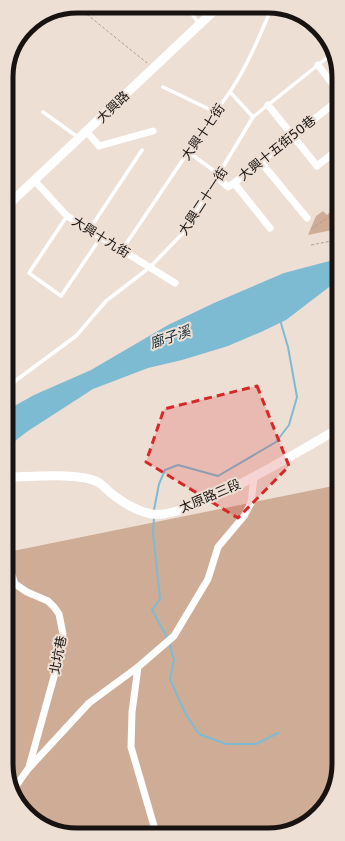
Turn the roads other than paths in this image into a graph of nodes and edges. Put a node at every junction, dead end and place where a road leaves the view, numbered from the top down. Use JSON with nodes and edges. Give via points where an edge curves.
{"nodes":[{"id":1,"x":191,"y":13,"type":"edge"},
{"id":2,"x":211,"y":13,"type":"edge"},
{"id":3,"x":269,"y":13,"type":"edge"},
{"id":4,"x":199,"y":24,"type":"junction"},
{"id":5,"x":329,"y":56,"type":"edge"},
{"id":6,"x":318,"y":65,"type":"junction"},
{"id":7,"x":332,"y":83,"type":"edge"},
{"id":8,"x":163,"y":86,"type":"dead end"},
{"id":9,"x":231,"y":93,"type":"junction"},
{"id":10,"x":268,"y":105,"type":"junction"},
{"id":11,"x":332,"y":105,"type":"edge"},
{"id":12,"x":44,"y":112,"type":"dead end"},
{"id":13,"x":215,"y":112,"type":"junction"},
{"id":14,"x":253,"y":117,"type":"junction"},
{"id":15,"x":153,"y":130,"type":"dead end"},
{"id":16,"x":87,"y":132,"type":"junction"},
{"id":17,"x":292,"y":136,"type":"junction"},
{"id":18,"x":80,"y":139,"type":"junction"},
{"id":19,"x":142,"y":150,"type":"dead end"},
{"id":20,"x":188,"y":152,"type":"junction"},
{"id":21,"x":332,"y":154,"type":"edge"},
{"id":22,"x":260,"y":161,"type":"junction"},
{"id":23,"x":219,"y":176,"type":"junction"},
{"id":24,"x":35,"y":181,"type":"junction"},
{"id":25,"x":234,"y":183,"type":"junction"},
{"id":26,"x":13,"y":201,"type":"edge"},
{"id":27,"x":67,"y":216,"type":"junction"},
{"id":28,"x":307,"y":218,"type":"dead end"},
{"id":29,"x":270,"y":228,"type":"dead end"},
{"id":30,"x":89,"y":230,"type":"junction"},
{"id":31,"x":101,"y":237,"type":"junction"},
{"id":32,"x":122,"y":250,"type":"junction"},
{"id":33,"x":149,"y":268,"type":"junction"},
{"id":34,"x":175,"y":283,"type":"dead end"},
{"id":35,"x":13,"y":383,"type":"edge"},
{"id":36,"x":332,"y":432,"type":"edge"},
{"id":37,"x":13,"y":477,"type":"edge"},
{"id":38,"x":254,"y":477,"type":"junction"},
{"id":39,"x":13,"y":578,"type":"edge"},
{"id":40,"x":138,"y":667,"type":"junction"},
{"id":41,"x":28,"y":769,"type":"junction"},
{"id":42,"x":17,"y":785,"type":"edge"},
{"id":43,"x":155,"y":828,"type":"edge"}],
"edges":[{"from":1,"to":4,"type":"lane"},
{"from":2,"to":4,"type":"main road","name":"大興路"},
{"from":3,"to":9,"type":"lane","name":"大興十七街","via":[[256,46]]},
{"from":4,"to":16,"type":"main road","name":"大興路"},
{"from":5,"to":6,"type":"lane","name":"大興二十一街"},
{"from":6,"to":7,"type":"street"},
{"from":6,"to":10,"type":"lane","name":"大興二十一街"},
{"from":8,"to":13,"type":"lane"},
{"from":9,"to":13,"type":"lane","name":"大興十七街"},
{"from":9,"to":14,"type":"lane"},
{"from":10,"to":14,"type":"lane","name":"大興二十一街"},
{"from":10,"to":17,"type":"street"},
{"from":11,"to":17,"type":"street","name":"大興十五街50巷"},
{"from":12,"to":18,"type":"lane"},
{"from":13,"to":20,"type":"lane","name":"大興十七街"},
{"from":14,"to":23,"type":"lane","name":"大興二十一街"},
{"from":15,"to":16,"type":"street","via":[[99,146]]},
{"from":16,"to":18,"type":"main road","name":"大興路"},
{"from":17,"to":21,"type":"street","via":[[317,166]]},
{"from":17,"to":22,"type":"street","name":"大興十五街50巷"},
{"from":18,"to":24,"type":"main road","name":"大興路"},
{"from":19,"to":30,"type":"lane"},
{"from":20,"to":23,"type":"lane"},
{"from":20,"to":32,"type":"lane","name":"大興十七街"},
{"from":22,"to":25,"type":"street","name":"大興十五街50巷"},
{"from":22,"to":28,"type":"street"},
{"from":23,"to":25,"type":"street","name":"大興十五街50巷","via":[[228,186]]},
{"from":23,"to":33,"type":"lane","name":"大興二十一街","via":[[184,232]]},
{"from":24,"to":26,"type":"main road","name":"大興路"},
{"from":24,"to":27,"type":"street","name":"大興十九街"},
{"from":25,"to":29,"type":"street"},
{"from":27,"to":30,"type":"street","name":"大興十九街"},
{"from":27,"to":31,"type":"lane","via":[[30,273],[61,296]]},
{"from":30,"to":31,"type":"street","name":"大興十九街"},
{"from":31,"to":32,"type":"street","name":"大興十九街"},
{"from":32,"to":33,"type":"street","name":"大興十九街"},
{"from":33,"to":34,"type":"street","name":"大興十九街"},
{"from":33,"to":35,"type":"lane","name":"大興二十一街","via":[[106,301],[76,336]]},
{"from":36,"to":38,"type":"main road","name":"太原路三段"},
{"from":37,"to":38,"type":"main road","name":"太原路三段","via":[[71,475],[97,482],[136,510],[156,514],[181,510]]},
{"from":38,"to":40,"type":"street","name":"北坑巷","via":[[251,503],[244,516],[218,547],[208,579],[194,604],[174,636]]},
{"from":39,"to":41,"type":"street","name":"北坑巷","via":[[15,584],[48,601],[54,607],[59,614],[63,634],[60,655]]},
{"from":40,"to":41,"type":"street","name":"北坑巷","via":[[89,703]]},
{"from":40,"to":43,"type":"street","via":[[132,712],[131,747]]},
{"from":41,"to":42,"type":"street","name":"北坑巷"}]}
